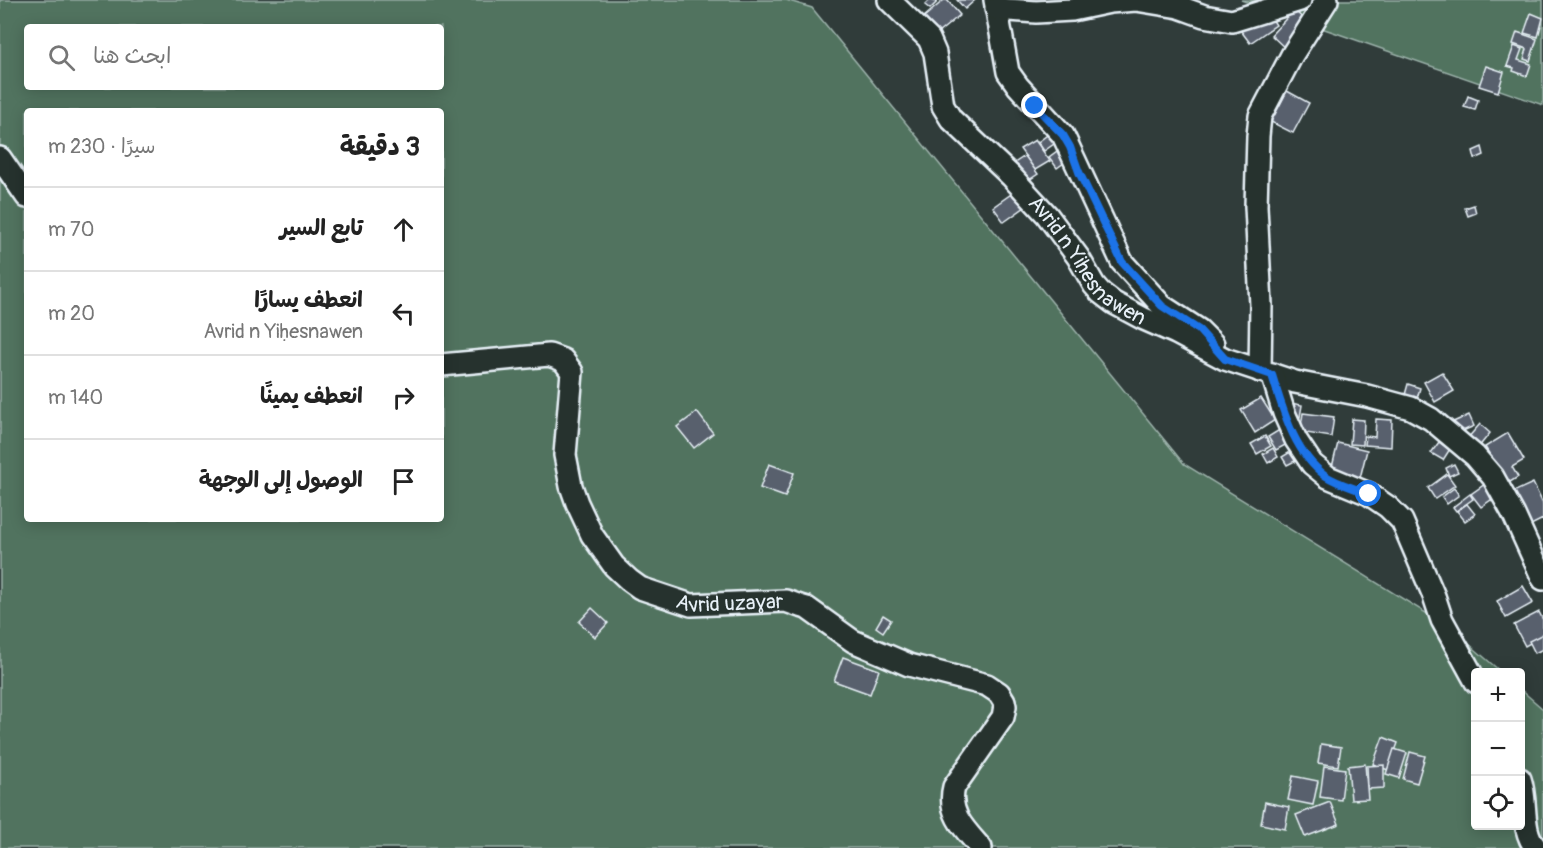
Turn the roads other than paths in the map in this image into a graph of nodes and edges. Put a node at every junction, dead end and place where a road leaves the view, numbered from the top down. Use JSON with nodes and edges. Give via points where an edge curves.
{"nodes":[{"id":1,"x":889,"y":0,"type":"edge"},
{"id":2,"x":1300,"y":0,"type":"edge"},
{"id":3,"x":1327,"y":0,"type":"edge"},
{"id":4,"x":995,"y":4,"type":"edge"},
{"id":5,"x":0,"y":158,"type":"edge"},
{"id":6,"x":24,"y":193,"type":"edge"},
{"id":7,"x":1225,"y":359,"type":"junction"},
{"id":8,"x":444,"y":365,"type":"edge"},
{"id":9,"x":1266,"y":373,"type":"junction"},
{"id":10,"x":1543,"y":579,"type":"edge"},
{"id":11,"x":1471,"y":673,"type":"edge"},
{"id":12,"x":1529,"y":790,"type":"edge"},
{"id":13,"x":981,"y":848,"type":"edge"},
{"id":14,"x":1536,"y":848,"type":"edge"}],
"edges":[{"from":1,"to":7,"type":"street","name":"Avrid n Yiḥesnawen","via":[[929,39],[935,53],[943,106],[951,119],[1047,215],[1101,293]]},
{"from":2,"to":4,"type":"street","via":[[1232,21],[1179,6],[1136,0],[1036,12]]},
{"from":3,"to":9,"type":"street","via":[[1260,116],[1256,206]]},
{"from":4,"to":7,"type":"street","via":[[1008,72],[1063,135],[1122,262],[1162,306],[1199,330]]},
{"from":5,"to":6,"type":"street"},
{"from":7,"to":9,"type":"street","name":"Avrid n Yiḥesnawen"},
{"from":8,"to":13,"type":"street","name":"Avrid uzaɣaṛ","via":[[549,355],[569,366],[572,384],[565,455],[571,486],[592,535],[614,566],[640,588],[691,605],[786,601],[807,608],[853,641],[921,669],[987,685],[999,693],[1005,706],[1003,717],[954,787],[951,799],[960,824]]},
{"from":9,"to":10,"type":"street","name":"Avrid n Yiḥesnawen","via":[[1411,408],[1438,424],[1493,477]]},
{"from":9,"to":11,"type":"street","via":[[1296,440],[1312,464],[1328,477],[1369,494],[1402,521],[1442,620]]},
{"from":12,"to":14,"type":"street","via":[[1526,830]]}]}
